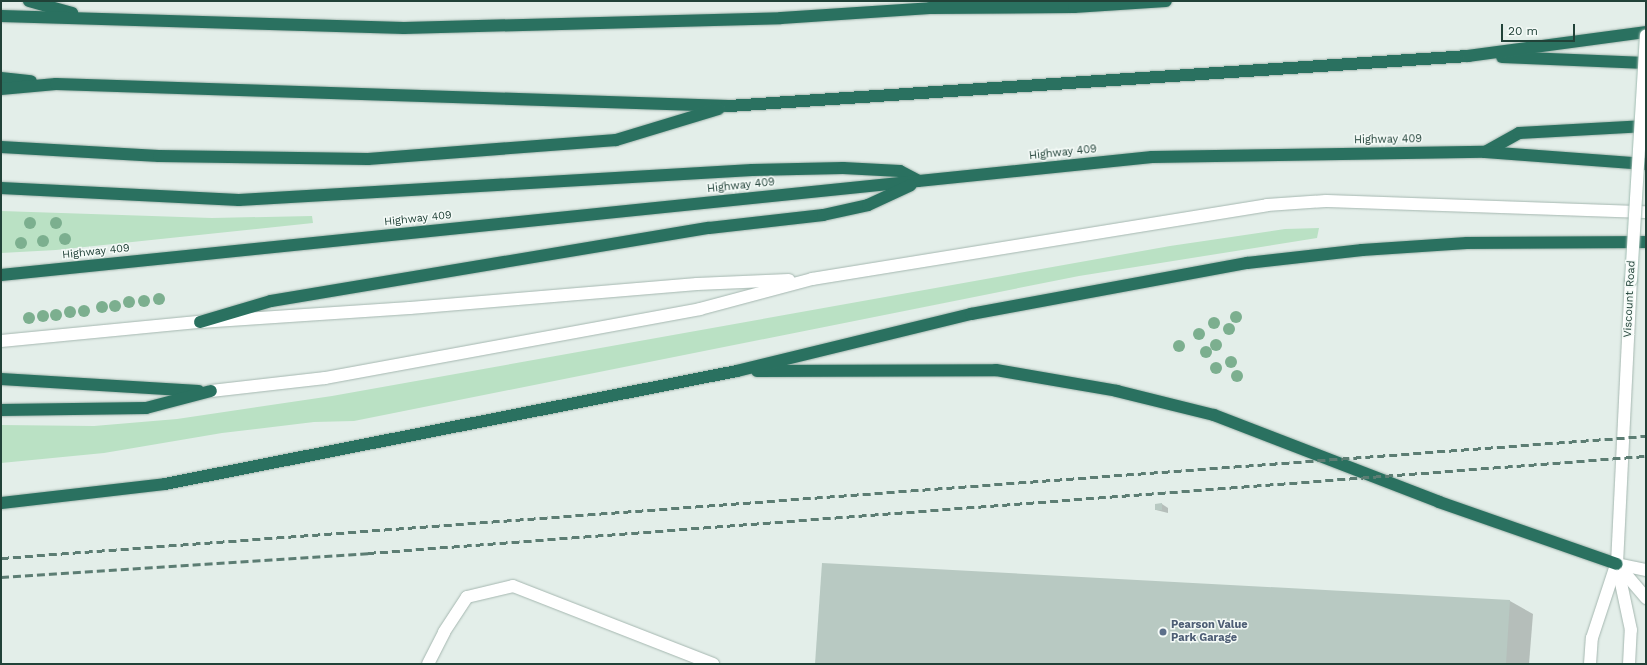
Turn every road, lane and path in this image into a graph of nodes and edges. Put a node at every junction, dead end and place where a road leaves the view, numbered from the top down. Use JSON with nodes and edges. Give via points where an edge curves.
{"nodes":[{"id":1,"x":29,"y":1,"type":"edge"},
{"id":2,"x":972,"y":1,"type":"edge"},
{"id":3,"x":1166,"y":1,"type":"edge"},
{"id":4,"x":930,"y":8,"type":"junction"},
{"id":5,"x":1,"y":16,"type":"edge"},
{"id":6,"x":88,"y":17,"type":"junction"},
{"id":7,"x":1646,"y":34,"type":"edge"},
{"id":8,"x":1468,"y":56,"type":"junction"},
{"id":9,"x":1646,"y":63,"type":"edge"},
{"id":10,"x":1,"y":78,"type":"edge"},
{"id":11,"x":56,"y":84,"type":"junction"},
{"id":12,"x":1,"y":89,"type":"edge"},
{"id":13,"x":729,"y":106,"type":"junction"},
{"id":14,"x":1646,"y":126,"type":"edge"},
{"id":15,"x":1,"y":147,"type":"edge"},
{"id":16,"x":1485,"y":152,"type":"junction"},
{"id":17,"x":1646,"y":164,"type":"edge"},
{"id":18,"x":919,"y":181,"type":"junction"},
{"id":19,"x":1,"y":188,"type":"edge"},
{"id":20,"x":1646,"y":212,"type":"edge"},
{"id":21,"x":1646,"y":242,"type":"edge"},
{"id":22,"x":1,"y":275,"type":"edge"},
{"id":23,"x":812,"y":279,"type":"junction"},
{"id":24,"x":200,"y":322,"type":"junction"},
{"id":25,"x":1,"y":341,"type":"edge"},
{"id":26,"x":737,"y":371,"type":"junction"},
{"id":27,"x":1,"y":379,"type":"edge"},
{"id":28,"x":211,"y":391,"type":"junction"},
{"id":29,"x":1,"y":410,"type":"edge"},
{"id":30,"x":1,"y":503,"type":"edge"},
{"id":31,"x":1617,"y":564,"type":"junction"},
{"id":32,"x":1646,"y":570,"type":"edge"},
{"id":33,"x":1646,"y":598,"type":"edge"},
{"id":34,"x":428,"y":664,"type":"edge"},
{"id":35,"x":713,"y":664,"type":"edge"},
{"id":36,"x":1590,"y":664,"type":"edge"},
{"id":37,"x":1629,"y":664,"type":"edge"}],
"edges":[{"from":1,"to":6,"type":"highway"},
{"from":2,"to":4,"type":"highway"},
{"from":3,"to":4,"type":"highway","via":[[1074,7]]},
{"from":4,"to":6,"type":"highway","via":[[774,18],[404,28]]},
{"from":5,"to":6,"type":"highway"},
{"from":7,"to":8,"type":"highway"},
{"from":7,"to":31,"type":"street","name":"Viscount Road","bridge":true},
{"from":8,"to":9,"type":"highway"},
{"from":8,"to":13,"type":"highway"},
{"from":10,"to":11,"type":"highway"},
{"from":11,"to":12,"type":"highway"},
{"from":11,"to":13,"type":"highway"},
{"from":13,"to":15,"type":"highway","via":[[616,140],[368,159],[159,156]]},
{"from":14,"to":16,"type":"highway","via":[[1519,133]]},
{"from":16,"to":17,"type":"highway","name":"Highway 409"},
{"from":16,"to":18,"type":"highway","name":"Highway 409","via":[[1152,157]]},
{"from":18,"to":19,"type":"highway","via":[[900,171],[843,168],[752,170],[239,200]]},
{"from":18,"to":22,"type":"highway","name":"Highway 409"},
{"from":18,"to":24,"type":"highway","via":[[868,205],[823,215],[709,228],[271,301]]},
{"from":20,"to":23,"type":"street","via":[[1326,200],[1267,205]]},
{"from":21,"to":26,"type":"highway","via":[[1467,243],[1362,250],[1247,263],[964,316]]},
{"from":23,"to":24,"type":"street","via":[[697,284]]},
{"from":23,"to":28,"type":"street","via":[[700,309],[325,378]]},
{"from":24,"to":25,"type":"street"},
{"from":26,"to":30,"type":"highway","via":[[166,484]]},
{"from":26,"to":31,"type":"highway","via":[[996,370],[1117,391],[1214,415],[1439,502]]},
{"from":27,"to":28,"type":"highway"},
{"from":28,"to":29,"type":"highway","via":[[146,408],[58,412]]},
{"from":31,"to":32,"type":"street"},
{"from":31,"to":33,"type":"street"},
{"from":31,"to":36,"type":"street","name":"Viscount Road","via":[[1593,633]]},
{"from":31,"to":37,"type":"street","name":"Viscount Road","via":[[1631,630]]},
{"from":34,"to":35,"type":"street","via":[[444,632],[467,597],[513,586]]}]}
